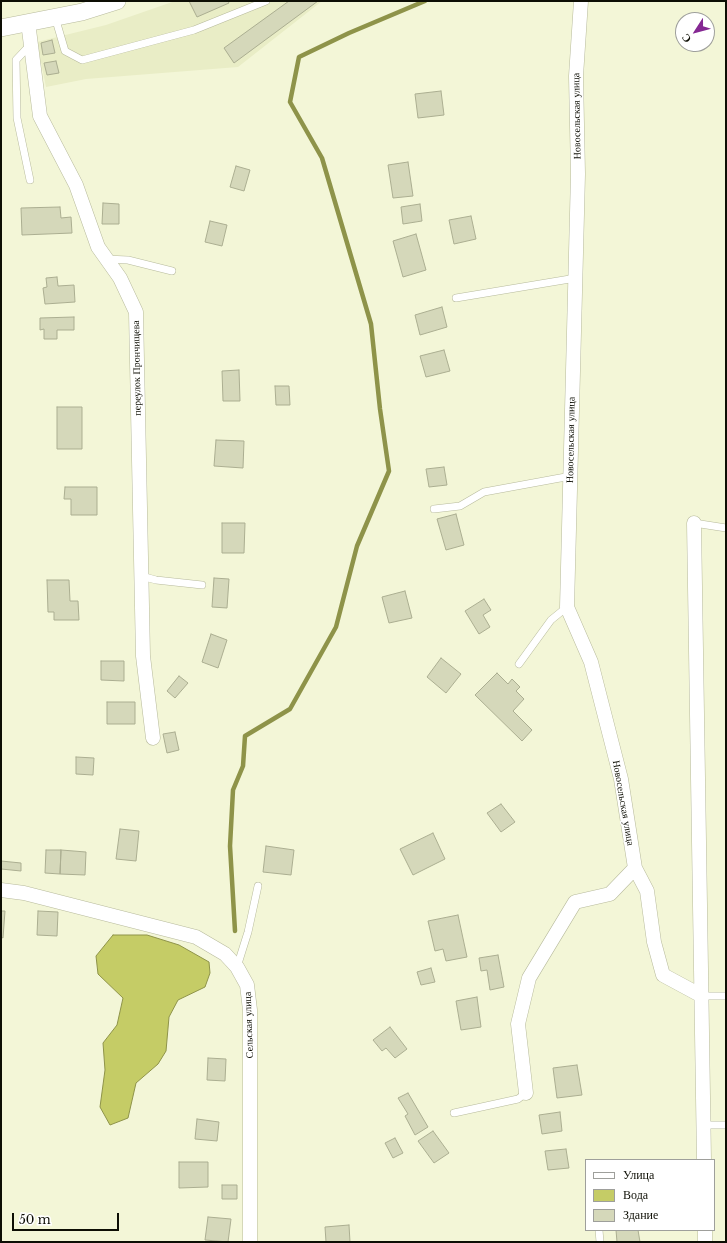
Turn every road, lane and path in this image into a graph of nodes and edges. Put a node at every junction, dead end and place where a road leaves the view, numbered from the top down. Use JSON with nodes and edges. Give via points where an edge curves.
{"nodes":[{"id":1,"x":117,"y":1,"type":"edge"},
{"id":2,"x":266,"y":1,"type":"edge"},
{"id":3,"x":581,"y":1,"type":"edge"},
{"id":4,"x":55,"y":17,"type":"junction"},
{"id":5,"x":28,"y":22,"type":"junction"},
{"id":6,"x":1,"y":28,"type":"edge"},
{"id":7,"x":31,"y":44,"type":"junction"},
{"id":8,"x":30,"y":180,"type":"dead end"},
{"id":9,"x":106,"y":259,"type":"junction"},
{"id":10,"x":172,"y":271,"type":"dead end"},
{"id":11,"x":576,"y":278,"type":"junction"},
{"id":12,"x":456,"y":298,"type":"dead end"},
{"id":13,"x":570,"y":476,"type":"junction"},
{"id":14,"x":434,"y":510,"type":"dead end"},
{"id":15,"x":694,"y":523,"type":"joint"},
{"id":16,"x":726,"y":528,"type":"edge"},
{"id":17,"x":140,"y":576,"type":"junction"},
{"id":18,"x":202,"y":585,"type":"dead end"},
{"id":19,"x":567,"y":607,"type":"junction"},
{"id":20,"x":519,"y":664,"type":"dead end"},
{"id":21,"x":153,"y":738,"type":"dead end"},
{"id":22,"x":635,"y":868,"type":"junction"},
{"id":23,"x":258,"y":886,"type":"dead end"},
{"id":24,"x":1,"y":890,"type":"edge"},
{"id":25,"x":237,"y":967,"type":"junction"},
{"id":26,"x":702,"y":996,"type":"junction"},
{"id":27,"x":726,"y":996,"type":"edge"},
{"id":28,"x":526,"y":1093,"type":"joint"},
{"id":29,"x":454,"y":1112,"type":"dead end"},
{"id":30,"x":703,"y":1125,"type":"junction"},
{"id":31,"x":726,"y":1125,"type":"edge"},
{"id":32,"x":704,"y":1159,"type":"edge"},
{"id":33,"x":599,"y":1231,"type":"edge"},
{"id":34,"x":705,"y":1231,"type":"edge"},
{"id":35,"x":250,"y":1242,"type":"edge"},
{"id":36,"x":600,"y":1242,"type":"edge"},
{"id":37,"x":705,"y":1242,"type":"edge"}],
"edges":[{"from":1,"to":4,"type":"street"},
{"from":2,"to":4,"type":"lane","via":[[194,30],[82,60],[65,51]]},
{"from":3,"to":11,"type":"street","name":"Новосельская улица","via":[[576,76]]},
{"from":4,"to":5,"type":"street"},
{"from":5,"to":6,"type":"street"},
{"from":5,"to":7,"type":"street","name":"переулок Прончищева"},
{"from":7,"to":8,"type":"lane","via":[[16,60],[17,118]]},
{"from":7,"to":9,"type":"street","name":"переулок Прончищева","via":[[40,116],[76,185],[98,247]]},
{"from":9,"to":10,"type":"lane","via":[[128,260]]},
{"from":9,"to":17,"type":"street","name":"переулок Прончищева","via":[[120,278],[136,312]]},
{"from":11,"to":12,"type":"lane"},
{"from":11,"to":13,"type":"street","name":"Новосельская улица"},
{"from":13,"to":14,"type":"lane","via":[[484,492],[460,506]]},
{"from":13,"to":19,"type":"street","name":"Новосельская улица"},
{"from":15,"to":16,"type":"lane"},
{"from":15,"to":26,"type":"street"},
{"from":17,"to":18,"type":"lane"},
{"from":17,"to":21,"type":"street","name":"переулок Прончищева","via":[[143,656]]},
{"from":19,"to":20,"type":"lane","via":[[551,620]]},
{"from":19,"to":22,"type":"street","name":"Новосельская улица","via":[[591,662],[621,779]]},
{"from":22,"to":26,"type":"street","name":"Новосельская улица","via":[[647,891],[654,942],[663,975]]},
{"from":22,"to":28,"type":"street","via":[[610,894],[575,902],[528,978],[518,1024]]},
{"from":23,"to":25,"type":"lane"},
{"from":24,"to":25,"type":"street","name":"Сельская улица","via":[[39,896],[196,937],[225,954]]},
{"from":25,"to":35,"type":"street","name":"Сельская улица","via":[[247,985],[250,1010]]},
{"from":26,"to":27,"type":"lane"},
{"from":26,"to":30,"type":"street"},
{"from":28,"to":29,"type":"lane","via":[[518,1100]]},
{"from":30,"to":31,"type":"lane"},
{"from":30,"to":32,"type":"street"},
{"from":33,"to":36,"type":"lane"},
{"from":34,"to":37,"type":"street"}]}
